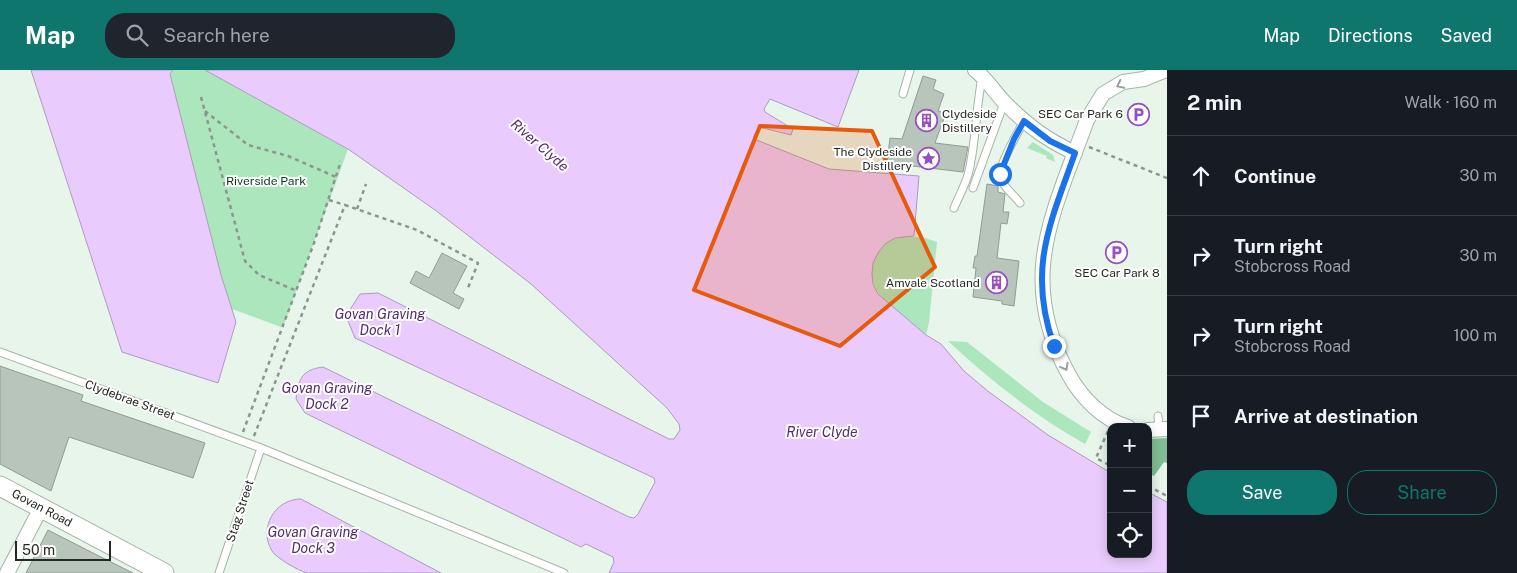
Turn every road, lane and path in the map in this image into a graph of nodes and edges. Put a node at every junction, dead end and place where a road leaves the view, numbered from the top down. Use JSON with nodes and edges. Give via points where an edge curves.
{"nodes":[{"id":1,"x":910,"y":70,"type":"edge"},
{"id":2,"x":1166,"y":70,"type":"edge"},
{"id":3,"x":978,"y":73,"type":"edge"},
{"id":4,"x":902,"y":94,"type":"dead end"},
{"id":5,"x":201,"y":97,"type":"dead end"},
{"id":6,"x":1004,"y":103,"type":"junction"},
{"id":7,"x":205,"y":111,"type":"junction"},
{"id":8,"x":1024,"y":121,"type":"junction"},
{"id":9,"x":1077,"y":148,"type":"junction"},
{"id":10,"x":341,"y":161,"type":"dead end"},
{"id":11,"x":336,"y":177,"type":"junction"},
{"id":12,"x":1167,"y":178,"type":"edge"},
{"id":13,"x":366,"y":184,"type":"dead end"},
{"id":14,"x":973,"y":188,"type":"dead end"},
{"id":15,"x":329,"y":200,"type":"junction"},
{"id":16,"x":1020,"y":203,"type":"dead end"},
{"id":17,"x":345,"y":205,"type":"junction"},
{"id":18,"x":954,"y":208,"type":"dead end"},
{"id":19,"x":357,"y":209,"type":"junction"},
{"id":20,"x":468,"y":288,"type":"dead end"},
{"id":21,"x":297,"y":291,"type":"junction"},
{"id":22,"x":0,"y":352,"type":"edge"},
{"id":23,"x":1158,"y":416,"type":"dead end"},
{"id":24,"x":1119,"y":423,"type":"edge"},
{"id":25,"x":1158,"y":430,"type":"edge"},
{"id":26,"x":240,"y":440,"type":"junction"},
{"id":27,"x":250,"y":444,"type":"junction"},
{"id":28,"x":261,"y":448,"type":"junction"},
{"id":29,"x":1096,"y":458,"type":"dead end"},
{"id":30,"x":1107,"y":464,"type":"edge"},
{"id":31,"x":0,"y":486,"type":"edge"},
{"id":32,"x":1152,"y":488,"type":"edge"},
{"id":33,"x":1167,"y":496,"type":"edge"},
{"id":34,"x":42,"y":508,"type":"junction"},
{"id":35,"x":7,"y":573,"type":"edge"},
{"id":36,"x":164,"y":573,"type":"edge"},
{"id":37,"x":219,"y":573,"type":"edge"},
{"id":38,"x":564,"y":573,"type":"edge"}],
"edges":[{"from":1,"to":4,"type":"lane"},
{"from":2,"to":9,"type":"street","one_way":true,"via":[[1123,82],[1103,94],[1087,120]]},
{"from":3,"to":6,"type":"street"},
{"from":3,"to":18,"type":"lane","via":[[974,139],[968,174]]},
{"from":5,"to":7,"type":"path"},
{"from":6,"to":8,"type":"street"},
{"from":6,"to":14,"type":"lane"},
{"from":7,"to":11,"type":"path","via":[[248,145],[288,156]]},
{"from":7,"to":21,"type":"path","via":[[245,261],[259,275]]},
{"from":8,"to":9,"type":"street","via":[[1050,141]]},
{"from":8,"to":16,"type":"lane","via":[[1000,174],[1003,183]]},
{"from":9,"to":12,"type":"path"},
{"from":9,"to":24,"type":"street","one_way":true,"via":[[1045,246],[1044,308],[1054,346],[1072,380],[1102,413]]},
{"from":10,"to":11,"type":"path"},
{"from":11,"to":15,"type":"path"},
{"from":13,"to":19,"type":"path"},
{"from":15,"to":17,"type":"path"},
{"from":15,"to":21,"type":"path"},
{"from":17,"to":19,"type":"path"},
{"from":17,"to":27,"type":"path"},
{"from":19,"to":20,"type":"path","via":[[417,230],[478,263]]},
{"from":21,"to":26,"type":"path"},
{"from":22,"to":26,"type":"lane","name":"Clydebrae Street"},
{"from":23,"to":25,"type":"lane"},
{"from":26,"to":27,"type":"lane","name":"Clydebrae Street"},
{"from":27,"to":28,"type":"lane","name":"Clydebrae Street"},
{"from":28,"to":37,"type":"lane","name":"Stag Street"},
{"from":28,"to":38,"type":"lane","name":"Clydebrae Street"},
{"from":29,"to":30,"type":"path"},
{"from":31,"to":34,"type":"street","name":"Govan Road"},
{"from":32,"to":33,"type":"path"},
{"from":34,"to":35,"type":"street"},
{"from":34,"to":36,"type":"street","name":"Govan Road"}]}
